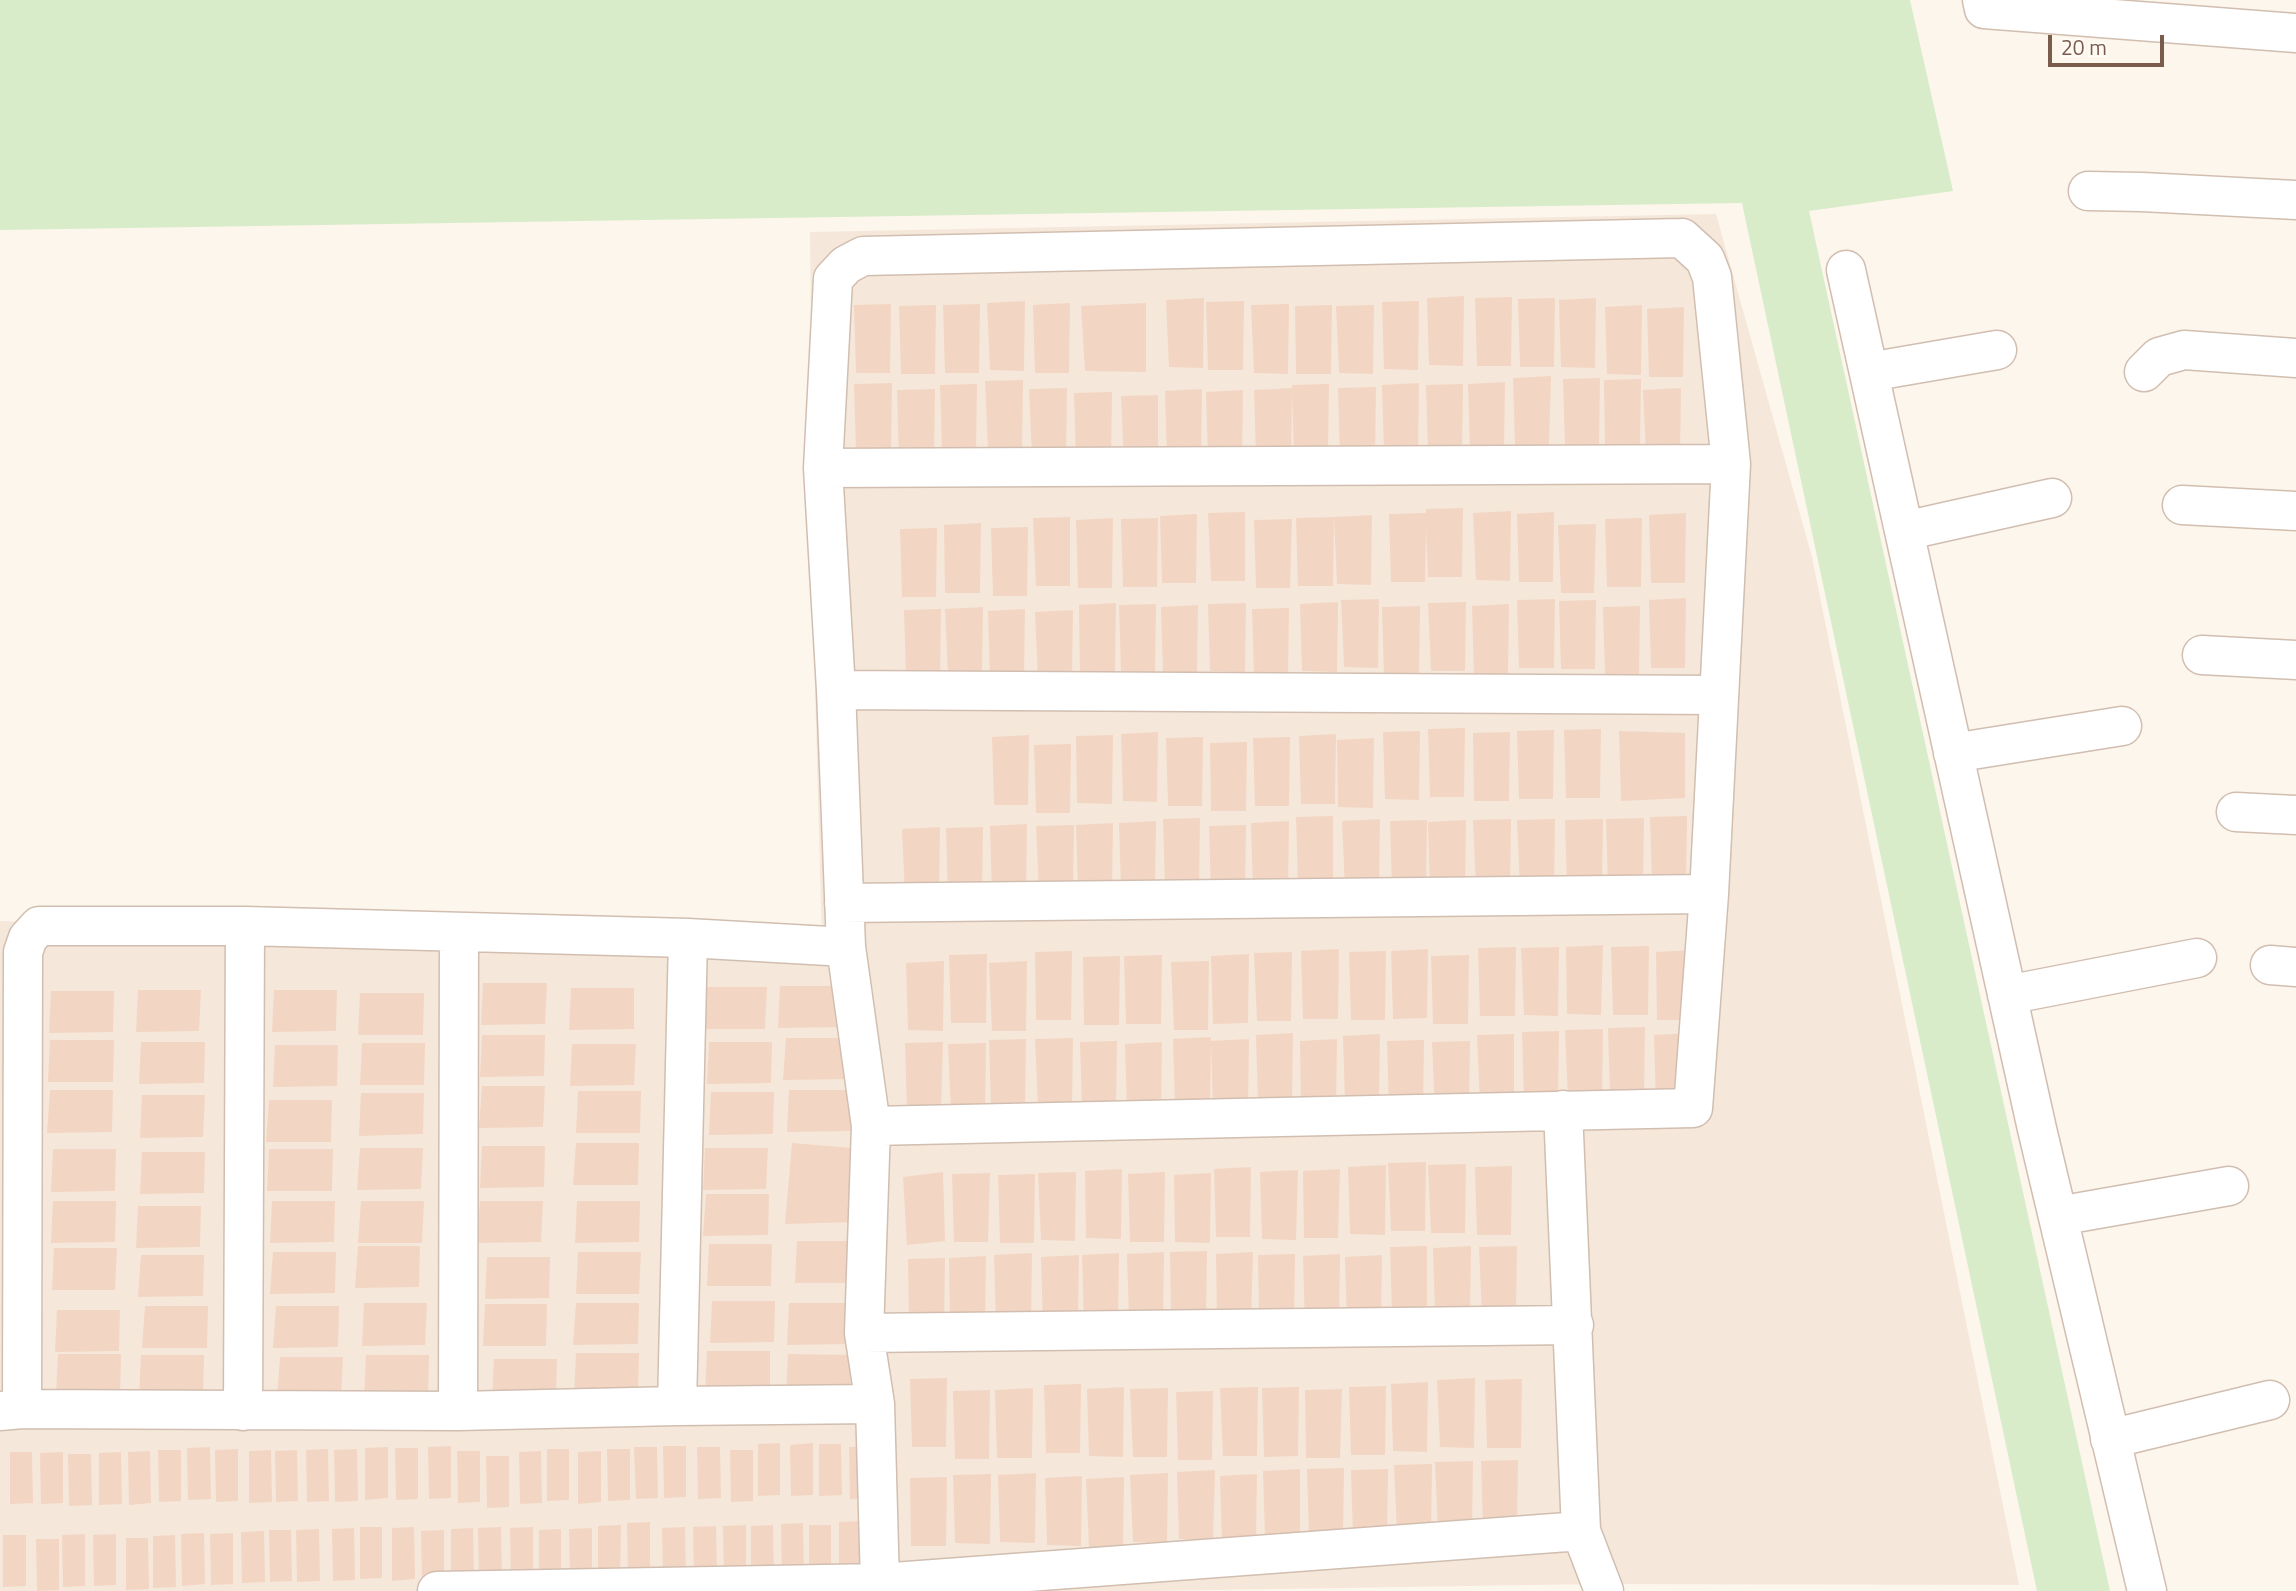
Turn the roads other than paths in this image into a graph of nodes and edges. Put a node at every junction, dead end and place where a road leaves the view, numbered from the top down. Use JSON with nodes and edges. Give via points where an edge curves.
{"nodes":[{"id":1,"x":1982,"y":0,"type":"edge"},
{"id":2,"x":2296,"y":33,"type":"edge"},
{"id":3,"x":2088,"y":191,"type":"dead end"},
{"id":4,"x":2296,"y":200,"type":"edge"},
{"id":5,"x":1846,"y":270,"type":"dead end"},
{"id":6,"x":1997,"y":350,"type":"dead end"},
{"id":7,"x":2296,"y":358,"type":"edge"},
{"id":8,"x":1869,"y":372,"type":"junction"},
{"id":9,"x":2144,"y":372,"type":"dead end"},
{"id":10,"x":1731,"y":464,"type":"junction"},
{"id":11,"x":823,"y":468,"type":"junction"},
{"id":12,"x":2052,"y":498,"type":"dead end"},
{"id":13,"x":2182,"y":505,"type":"dead end"},
{"id":14,"x":2296,"y":511,"type":"edge"},
{"id":15,"x":1904,"y":531,"type":"junction"},
{"id":16,"x":2202,"y":655,"type":"dead end"},
{"id":17,"x":2296,"y":660,"type":"edge"},
{"id":18,"x":836,"y":690,"type":"junction"},
{"id":19,"x":1719,"y":695,"type":"junction"},
{"id":20,"x":2122,"y":726,"type":"dead end"},
{"id":21,"x":1953,"y":753,"type":"junction"},
{"id":22,"x":2236,"y":812,"type":"dead end"},
{"id":23,"x":2296,"y":815,"type":"edge"},
{"id":24,"x":1709,"y":894,"type":"junction"},
{"id":25,"x":844,"y":903,"type":"junction"},
{"id":26,"x":244,"y":926,"type":"junction"},
{"id":27,"x":459,"y":932,"type":"junction"},
{"id":28,"x":688,"y":938,"type":"junction"},
{"id":29,"x":846,"y":947,"type":"junction"},
{"id":30,"x":2197,"y":958,"type":"dead end"},
{"id":31,"x":2007,"y":995,"type":"junction"},
{"id":32,"x":1563,"y":1110,"type":"junction"},
{"id":33,"x":871,"y":1126,"type":"junction"},
{"id":34,"x":2229,"y":1186,"type":"dead end"},
{"id":35,"x":2057,"y":1216,"type":"junction"},
{"id":36,"x":1574,"y":1325,"type":"junction"},
{"id":37,"x":864,"y":1333,"type":"junction"},
{"id":38,"x":2270,"y":1401,"type":"dead end"},
{"id":39,"x":875,"y":1404,"type":"junction"},
{"id":40,"x":677,"y":1406,"type":"junction"},
{"id":41,"x":11,"y":1410,"type":"edge"},
{"id":42,"x":243,"y":1411,"type":"junction"},
{"id":43,"x":458,"y":1411,"type":"junction"},
{"id":44,"x":2110,"y":1438,"type":"junction"},
{"id":45,"x":1581,"y":1531,"type":"junction"},
{"id":46,"x":880,"y":1583,"type":"junction"},
{"id":47,"x":438,"y":1591,"type":"edge"},
{"id":48,"x":1604,"y":1591,"type":"edge"},
{"id":49,"x":2147,"y":1591,"type":"edge"}],
"edges":[{"from":1,"to":2,"type":"street","via":[[1984,9]]},
{"from":3,"to":4,"type":"street"},
{"from":5,"to":8,"type":"street"},
{"from":6,"to":8,"type":"street"},
{"from":7,"to":9,"type":"street","via":[[2184,350],[2159,357]]},
{"from":8,"to":15,"type":"street"},
{"from":10,"to":11,"type":"street"},
{"from":10,"to":11,"type":"street","via":[[1712,277],[1705,259],[1682,239],[863,256],[833,279]]},
{"from":10,"to":19,"type":"street"},
{"from":11,"to":18,"type":"street"},
{"from":12,"to":15,"type":"street"},
{"from":13,"to":14,"type":"street"},
{"from":15,"to":21,"type":"street"},
{"from":16,"to":17,"type":"street"},
{"from":18,"to":19,"type":"street"},
{"from":18,"to":25,"type":"street"},
{"from":19,"to":24,"type":"street"},
{"from":20,"to":21,"type":"street"},
{"from":21,"to":31,"type":"street"},
{"from":22,"to":23,"type":"street"},
{"from":24,"to":25,"type":"street"},
{"from":24,"to":32,"type":"street","via":[[1693,1108]]},
{"from":25,"to":29,"type":"street"},
{"from":26,"to":27,"type":"street"},
{"from":26,"to":41,"type":"street","via":[[39,926],[28,938],[23,953]]},
{"from":26,"to":42,"type":"street"},
{"from":27,"to":28,"type":"street"},
{"from":27,"to":43,"type":"street"},
{"from":28,"to":29,"type":"street"},
{"from":28,"to":40,"type":"street"},
{"from":29,"to":33,"type":"street"},
{"from":30,"to":31,"type":"street"},
{"from":31,"to":35,"type":"street"},
{"from":32,"to":33,"type":"street"},
{"from":32,"to":36,"type":"street"},
{"from":33,"to":37,"type":"street"},
{"from":34,"to":35,"type":"street"},
{"from":35,"to":44,"type":"street"},
{"from":36,"to":37,"type":"street"},
{"from":36,"to":45,"type":"street"},
{"from":37,"to":39,"type":"street"},
{"from":38,"to":44,"type":"street"},
{"from":39,"to":40,"type":"street"},
{"from":39,"to":46,"type":"street"},
{"from":40,"to":43,"type":"street"},
{"from":41,"to":42,"type":"street"},
{"from":42,"to":43,"type":"street"},
{"from":44,"to":49,"type":"street"},
{"from":45,"to":46,"type":"street"},
{"from":45,"to":48,"type":"street"},
{"from":46,"to":47,"type":"street"}]}
